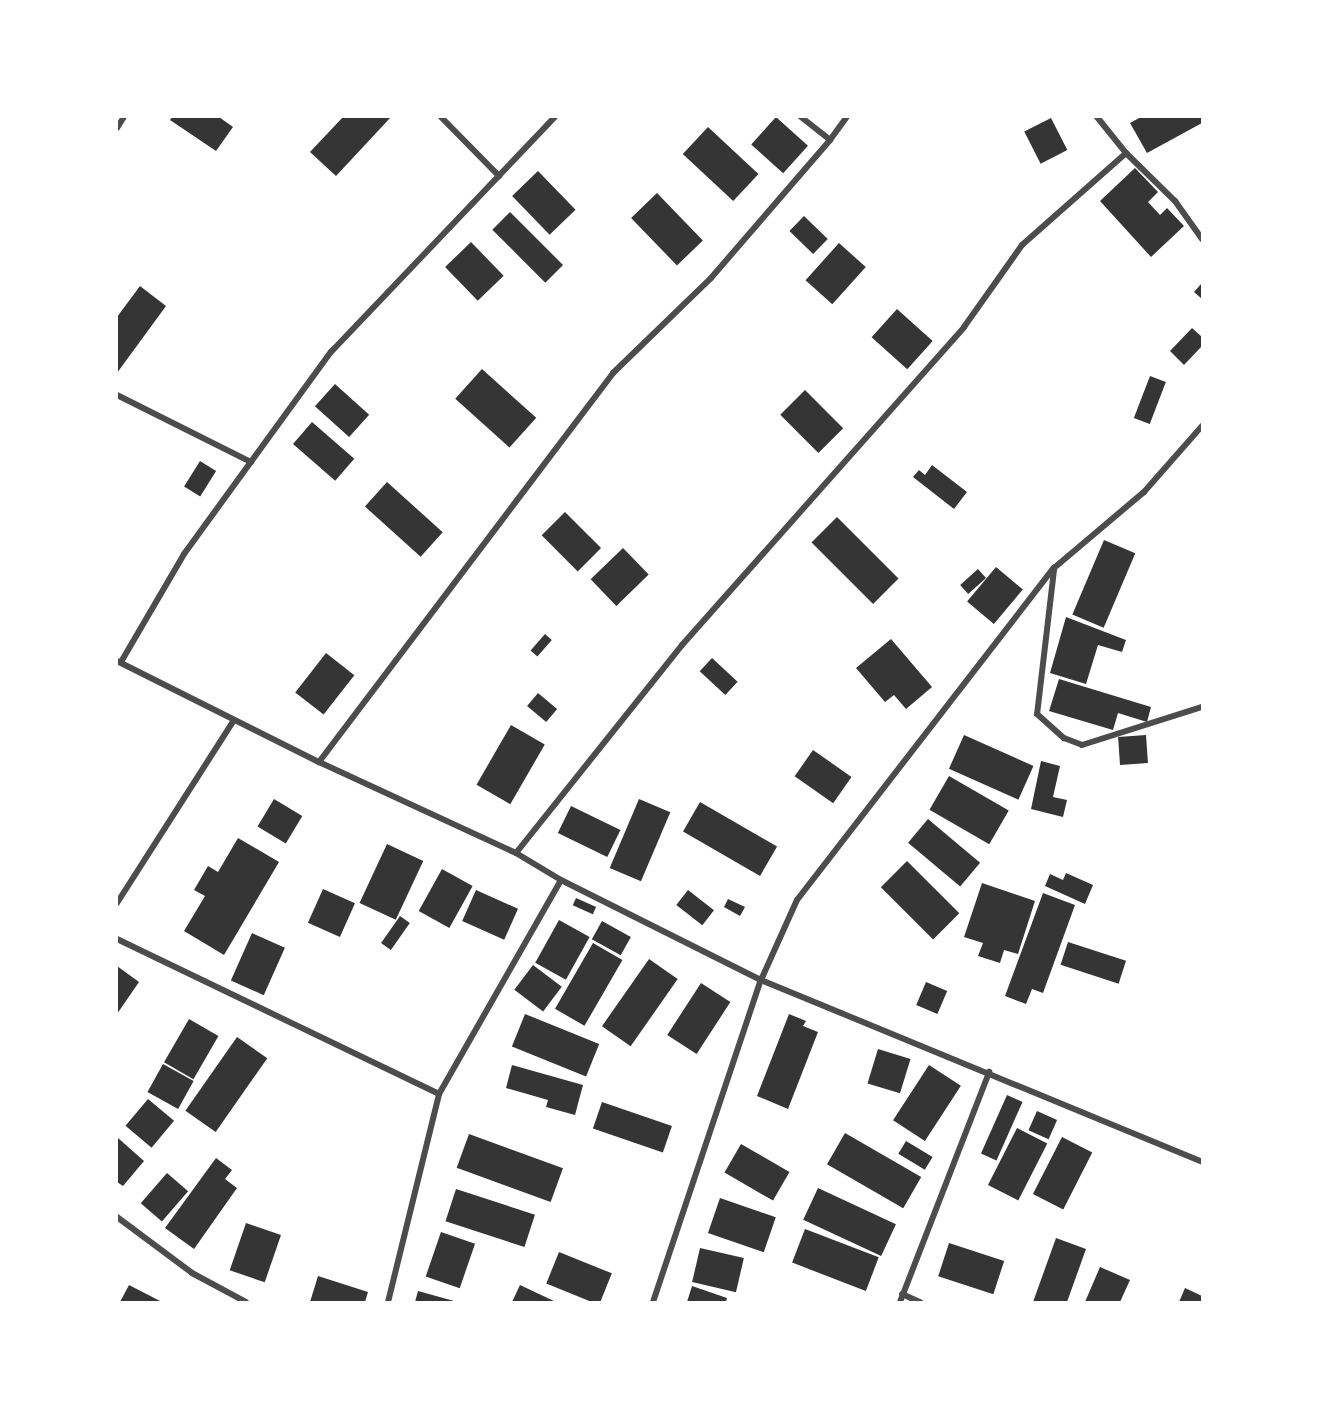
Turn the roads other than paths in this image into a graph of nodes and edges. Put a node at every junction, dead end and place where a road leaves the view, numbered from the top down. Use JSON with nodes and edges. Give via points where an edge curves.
{"nodes":[{"id":1,"x":124,"y":117,"type":"edge"},
{"id":2,"x":441,"y":117,"type":"edge"},
{"id":3,"x":555,"y":117,"type":"edge"},
{"id":4,"x":801,"y":117,"type":"edge"},
{"id":5,"x":847,"y":117,"type":"edge"},
{"id":6,"x":1097,"y":117,"type":"edge"},
{"id":7,"x":117,"y":128,"type":"edge"},
{"id":8,"x":830,"y":140,"type":"junction"},
{"id":9,"x":1126,"y":153,"type":"junction"},
{"id":10,"x":498,"y":176,"type":"junction"},
{"id":11,"x":1202,"y":239,"type":"edge"},
{"id":12,"x":117,"y":395,"type":"edge"},
{"id":13,"x":1202,"y":426,"type":"edge"},
{"id":14,"x":251,"y":462,"type":"junction"},
{"id":15,"x":1054,"y":568,"type":"junction"},
{"id":16,"x":119,"y":662,"type":"edge"},
{"id":17,"x":1202,"y":707,"type":"edge"},
{"id":18,"x":234,"y":720,"type":"junction"},
{"id":19,"x":319,"y":762,"type":"junction"},
{"id":20,"x":516,"y":853,"type":"junction"},
{"id":21,"x":561,"y":880,"type":"junction"},
{"id":22,"x":117,"y":903,"type":"edge"},
{"id":23,"x":117,"y":939,"type":"edge"},
{"id":24,"x":761,"y":980,"type":"junction"},
{"id":25,"x":989,"y":1072,"type":"junction"},
{"id":26,"x":439,"y":1094,"type":"junction"},
{"id":27,"x":1202,"y":1162,"type":"edge"},
{"id":28,"x":117,"y":1217,"type":"edge"},
{"id":29,"x":902,"y":1294,"type":"junction"},
{"id":30,"x":246,"y":1302,"type":"edge"},
{"id":31,"x":387,"y":1302,"type":"edge"},
{"id":32,"x":653,"y":1302,"type":"edge"},
{"id":33,"x":900,"y":1302,"type":"edge"},
{"id":34,"x":920,"y":1302,"type":"edge"}],
"edges":[{"from":1,"to":7,"type":"street"},
{"from":2,"to":10,"type":"street"},
{"from":3,"to":10,"type":"street"},
{"from":4,"to":8,"type":"street"},
{"from":5,"to":8,"type":"street"},
{"from":6,"to":9,"type":"street"},
{"from":8,"to":19,"type":"street","via":[[711,278],[613,373]]},
{"from":9,"to":11,"type":"street","via":[[1175,201]]},
{"from":9,"to":20,"type":"street","via":[[1022,245],[964,327],[682,645]]},
{"from":10,"to":14,"type":"street","via":[[331,352]]},
{"from":12,"to":14,"type":"street"},
{"from":13,"to":15,"type":"street","via":[[1144,492]]},
{"from":14,"to":16,"type":"street","via":[[184,554]]},
{"from":15,"to":17,"type":"street","via":[[1037,714],[1064,738],[1082,745]]},
{"from":15,"to":24,"type":"street","via":[[796,900]]},
{"from":16,"to":18,"type":"street"},
{"from":18,"to":19,"type":"street"},
{"from":18,"to":22,"type":"street"},
{"from":19,"to":20,"type":"street"},
{"from":20,"to":21,"type":"street"},
{"from":21,"to":24,"type":"street"},
{"from":21,"to":26,"type":"street"},
{"from":23,"to":26,"type":"street"},
{"from":24,"to":25,"type":"street"},
{"from":24,"to":32,"type":"street"},
{"from":25,"to":27,"type":"street"},
{"from":25,"to":29,"type":"street"},
{"from":26,"to":31,"type":"street"},
{"from":28,"to":30,"type":"street","via":[[192,1273]]},
{"from":29,"to":33,"type":"street"},
{"from":29,"to":34,"type":"street"}]}
